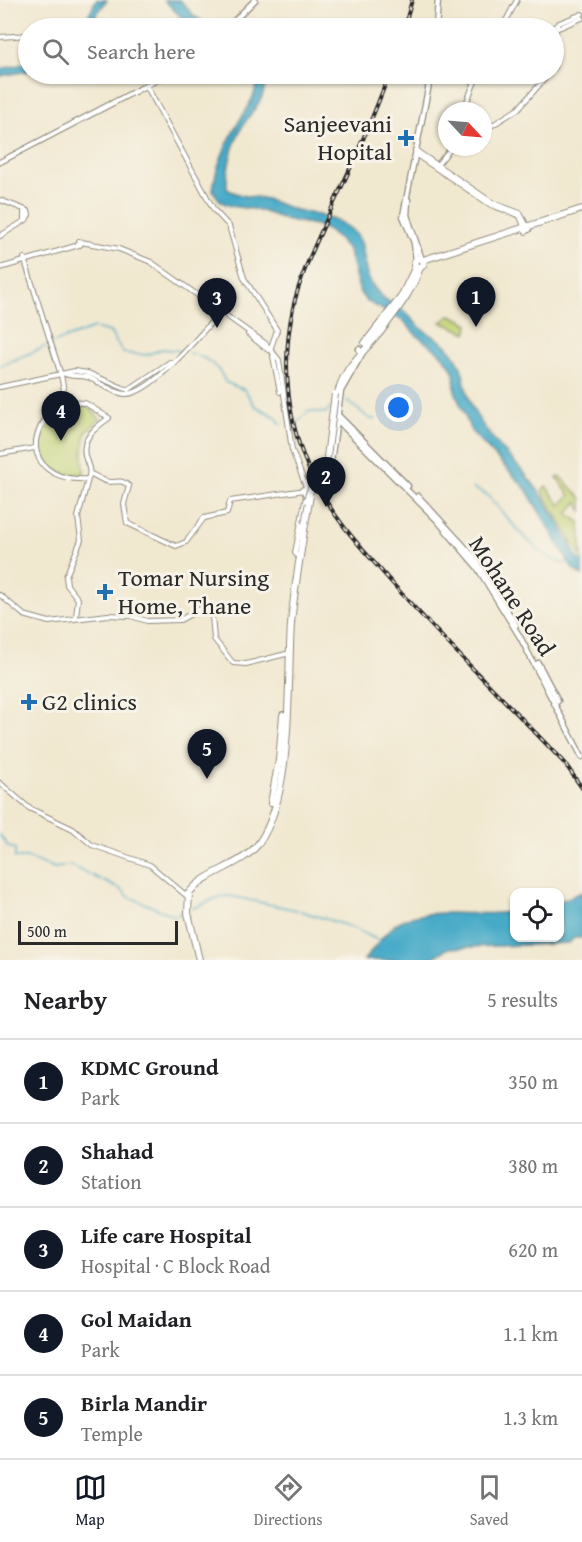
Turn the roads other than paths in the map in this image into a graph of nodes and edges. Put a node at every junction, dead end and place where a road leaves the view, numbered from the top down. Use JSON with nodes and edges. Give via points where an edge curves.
{"nodes":[{"id":1,"x":256,"y":0,"type":"edge"},
{"id":2,"x":439,"y":0,"type":"edge"},
{"id":3,"x":516,"y":0,"type":"edge"},
{"id":4,"x":582,"y":16,"type":"edge"},
{"id":5,"x":237,"y":18,"type":"edge"},
{"id":6,"x":241,"y":18,"type":"edge"},
{"id":7,"x":438,"y":18,"type":"edge"},
{"id":8,"x":506,"y":18,"type":"edge"},
{"id":9,"x":564,"y":21,"type":"edge"},
{"id":10,"x":564,"y":25,"type":"edge"},
{"id":11,"x":18,"y":36,"type":"edge"},
{"id":12,"x":0,"y":37,"type":"edge"},
{"id":13,"x":149,"y":84,"type":"edge"},
{"id":14,"x":430,"y":84,"type":"edge"},
{"id":15,"x":473,"y":84,"type":"edge"},
{"id":16,"x":540,"y":84,"type":"edge"},
{"id":17,"x":146,"y":86,"type":"junction"},
{"id":18,"x":466,"y":102,"type":"edge"},
{"id":19,"x":492,"y":125,"type":"edge"},
{"id":20,"x":415,"y":152,"type":"junction"},
{"id":21,"x":443,"y":156,"type":"edge"},
{"id":22,"x":0,"y":161,"type":"edge"},
{"id":23,"x":436,"y":164,"type":"junction"},
{"id":24,"x":0,"y":200,"type":"edge"},
{"id":25,"x":582,"y":210,"type":"edge"},
{"id":26,"x":527,"y":229,"type":"junction"},
{"id":27,"x":0,"y":236,"type":"edge"},
{"id":28,"x":24,"y":260,"type":"junction"},
{"id":29,"x":420,"y":263,"type":"junction"},
{"id":30,"x":0,"y":267,"type":"edge"},
{"id":31,"x":220,"y":312,"type":"junction"},
{"id":32,"x":270,"y":350,"type":"junction"},
{"id":33,"x":360,"y":350,"type":"junction"},
{"id":34,"x":63,"y":374,"type":"junction"},
{"id":35,"x":0,"y":387,"type":"edge"},
{"id":36,"x":337,"y":389,"type":"junction"},
{"id":37,"x":66,"y":402,"type":"junction"},
{"id":38,"x":338,"y":418,"type":"junction"},
{"id":39,"x":35,"y":448,"type":"junction"},
{"id":40,"x":0,"y":454,"type":"edge"},
{"id":41,"x":90,"y":476,"type":"junction"},
{"id":42,"x":305,"y":490,"type":"junction"},
{"id":43,"x":300,"y":549,"type":"junction"},
{"id":44,"x":298,"y":557,"type":"junction"},
{"id":45,"x":298,"y":574,"type":"junction"},
{"id":46,"x":0,"y":595,"type":"edge"},
{"id":47,"x":293,"y":598,"type":"junction"},
{"id":48,"x":498,"y":600,"type":"junction"},
{"id":49,"x":76,"y":617,"type":"junction"},
{"id":50,"x":288,"y":653,"type":"junction"},
{"id":51,"x":277,"y":657,"type":"junction"},
{"id":52,"x":288,"y":662,"type":"junction"},
{"id":53,"x":582,"y":749,"type":"edge"},
{"id":54,"x":582,"y":757,"type":"edge"},
{"id":55,"x":0,"y":783,"type":"edge"},
{"id":56,"x":186,"y":897,"type":"junction"},
{"id":57,"x":199,"y":960,"type":"edge"}],
"edges":[{"from":1,"to":5,"type":"main road"},
{"from":1,"to":6,"type":"main road"},
{"from":2,"to":7,"type":"main road"},
{"from":3,"to":8,"type":"street"},
{"from":4,"to":9,"type":"street"},
{"from":4,"to":10,"type":"street"},
{"from":11,"to":12,"type":"street"},
{"from":13,"to":17,"type":"main road"},
{"from":14,"to":20,"type":"main road"},
{"from":15,"to":18,"type":"street"},
{"from":16,"to":19,"type":"street","via":[[518,109]]},
{"from":17,"to":22,"type":"main road"},
{"from":17,"to":32,"type":"street","via":[[214,210],[229,226],[244,278],[277,330]]},
{"from":20,"to":23,"type":"street"},
{"from":20,"to":29,"type":"main road","via":[[407,215]]},
{"from":21,"to":23,"type":"street"},
{"from":23,"to":26,"type":"street","via":[[520,216]]},
{"from":24,"to":27,"type":"street","via":[[25,213],[24,221]]},
{"from":25,"to":26,"type":"highway"},
{"from":26,"to":29,"type":"highway"},
{"from":28,"to":30,"type":"street"},
{"from":28,"to":31,"type":"street","via":[[80,243],[130,254],[163,271]]},
{"from":28,"to":34,"type":"street"},
{"from":29,"to":33,"type":"highway","via":[[401,302]]},
{"from":31,"to":32,"type":"street"},
{"from":31,"to":34,"type":"street","via":[[173,363],[131,390],[122,391],[77,373]]},
{"from":32,"to":42,"type":"street","via":[[279,360],[286,427]]},
{"from":33,"to":36,"type":"highway"},
{"from":33,"to":38,"type":"main road","via":[[341,391]]},
{"from":34,"to":35,"type":"street"},
{"from":34,"to":37,"type":"street"},
{"from":36,"to":38,"type":"main road","via":[[334,388],[331,407],[324,475],[329,475]]},
{"from":36,"to":43,"type":"highway","bridge":true,"via":[[327,472],[310,494]]},
{"from":37,"to":39,"type":"street","via":[[43,421]]},
{"from":37,"to":41,"type":"street","via":[[85,403],[109,418],[88,436],[84,453]]},
{"from":38,"to":48,"type":"main road","name":"Mohane Road","via":[[437,520],[475,564]]},
{"from":39,"to":40,"type":"street"},
{"from":39,"to":41,"type":"street","via":[[53,474],[69,480]]},
{"from":41,"to":42,"type":"street","via":[[109,482],[118,480],[129,486],[124,504],[127,523],[176,546],[186,542],[204,518],[227,513],[230,501]]},
{"from":41,"to":49,"type":"street","via":[[78,517],[81,540],[66,576],[67,585],[78,599]]},
{"from":42,"to":44,"type":"street","via":[[295,553]]},
{"from":42,"to":45,"type":"street","via":[[311,498]]},
{"from":43,"to":44,"type":"highway"},
{"from":43,"to":45,"type":"highway"},
{"from":44,"to":47,"type":"highway"},
{"from":45,"to":47,"type":"highway"},
{"from":46,"to":49,"type":"street","via":[[24,615],[49,622]]},
{"from":47,"to":50,"type":"highway"},
{"from":48,"to":53,"type":"main road","name":"Mohane Road","via":[[532,653]]},
{"from":48,"to":54,"type":"main road","name":"Mohane Road"},
{"from":49,"to":51,"type":"street","via":[[180,620],[202,608],[212,616],[214,639],[233,663]]},
{"from":50,"to":51,"type":"street"},
{"from":50,"to":52,"type":"highway"},
{"from":51,"to":52,"type":"street"},
{"from":52,"to":56,"type":"highway","via":[[275,806],[260,841],[250,854],[197,885]]},
{"from":55,"to":56,"type":"street","via":[[29,808],[74,829],[92,845],[150,865]]},
{"from":56,"to":57,"type":"highway"}]}
